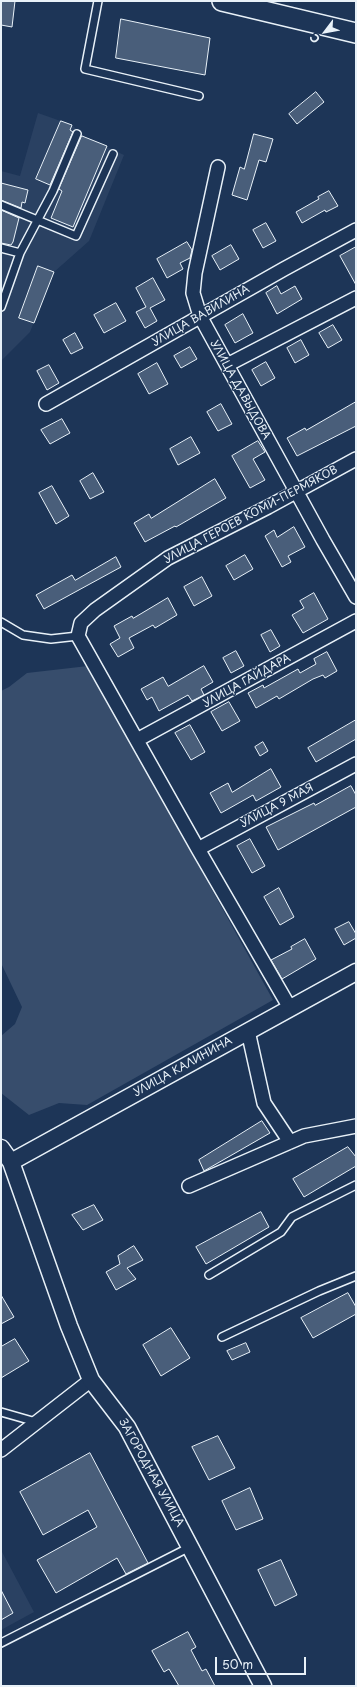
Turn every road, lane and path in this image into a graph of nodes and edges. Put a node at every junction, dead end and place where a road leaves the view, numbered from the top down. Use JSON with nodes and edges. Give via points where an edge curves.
{"nodes":[{"id":1,"x":98,"y":1,"type":"edge"},
{"id":2,"x":222,"y":1,"type":"edge"},
{"id":3,"x":356,"y":32,"type":"edge"},
{"id":4,"x":199,"y":96,"type":"dead end"},
{"id":5,"x":77,"y":134,"type":"dead end"},
{"id":6,"x":113,"y":154,"type":"dead end"},
{"id":7,"x":218,"y":167,"type":"dead end"},
{"id":8,"x":1,"y":204,"type":"edge"},
{"id":9,"x":38,"y":220,"type":"junction"},
{"id":10,"x":356,"y":230,"type":"edge"},
{"id":11,"x":1,"y":248,"type":"edge"},
{"id":12,"x":20,"y":253,"type":"junction"},
{"id":13,"x":356,"y":298,"type":"edge"},
{"id":14,"x":1,"y":307,"type":"edge"},
{"id":15,"x":200,"y":316,"type":"junction"},
{"id":16,"x":227,"y":365,"type":"junction"},
{"id":17,"x":46,"y":404,"type":"dead end"},
{"id":18,"x":356,"y":459,"type":"edge"},
{"id":19,"x":296,"y":492,"type":"junction"},
{"id":20,"x":356,"y":597,"type":"edge"},
{"id":21,"x":356,"y":621,"type":"edge"},
{"id":22,"x":1,"y":622,"type":"edge"},
{"id":23,"x":78,"y":636,"type":"junction"},
{"id":24,"x":137,"y":740,"type":"junction"},
{"id":25,"x":356,"y":764,"type":"edge"},
{"id":26,"x":198,"y":849,"type":"junction"},
{"id":27,"x":356,"y":972,"type":"edge"},
{"id":28,"x":290,"y":1008,"type":"junction"},
{"id":29,"x":248,"y":1031,"type":"junction"},
{"id":30,"x":356,"y":1126,"type":"edge"},
{"id":31,"x":290,"y":1142,"type":"junction"},
{"id":32,"x":1,"y":1148,"type":"edge"},
{"id":33,"x":11,"y":1162,"type":"junction"},
{"id":34,"x":356,"y":1185,"type":"edge"},
{"id":35,"x":189,"y":1186,"type":"dead end"},
{"id":36,"x":209,"y":1275,"type":"dead end"},
{"id":37,"x":356,"y":1276,"type":"edge"},
{"id":38,"x":222,"y":1337,"type":"dead end"},
{"id":39,"x":91,"y":1380,"type":"junction"},
{"id":40,"x":1,"y":1412,"type":"edge"},
{"id":41,"x":37,"y":1422,"type":"junction"},
{"id":42,"x":1,"y":1450,"type":"edge"},
{"id":43,"x":191,"y":1546,"type":"junction"},
{"id":44,"x":1,"y":1643,"type":"edge"},
{"id":45,"x":263,"y":1686,"type":"edge"}],
"edges":[{"from":1,"to":4,"type":"lane","via":[[85,70]]},
{"from":2,"to":3,"type":"main road"},
{"from":5,"to":9,"type":"lane"},
{"from":6,"to":9,"type":"lane","via":[[76,236]]},
{"from":7,"to":15,"type":"street","name":"УЛИЦА ДАВЫДОВА","via":[[195,273],[193,293]]},
{"from":8,"to":9,"type":"lane"},
{"from":9,"to":12,"type":"lane"},
{"from":10,"to":15,"type":"street","name":"УЛИЦА ВАВИЛИНА"},
{"from":11,"to":12,"type":"lane"},
{"from":12,"to":14,"type":"lane"},
{"from":13,"to":16,"type":"street"},
{"from":15,"to":16,"type":"street","name":"УЛИЦА ДАВЫДОВА"},
{"from":15,"to":17,"type":"street","name":"УЛИЦА ВАВИЛИНА"},
{"from":16,"to":19,"type":"street","name":"УЛИЦА ДАВЫДОВА"},
{"from":18,"to":19,"type":"street","name":"УЛИЦА ГЕРОЕВ КОМИ-ПЕРМЯКОВ"},
{"from":19,"to":20,"type":"street","name":"УЛИЦА ДАВЫДОВА"},
{"from":19,"to":23,"type":"street","name":"УЛИЦА ГЕРОЕВ КОМИ-ПЕРМЯКОВ","via":[[168,558],[95,610],[81,623]]},
{"from":21,"to":24,"type":"street","name":"УЛИЦА ГАЙДАРА"},
{"from":22,"to":23,"type":"lane","via":[[23,635],[51,639]]},
{"from":23,"to":24,"type":"street"},
{"from":24,"to":26,"type":"street"},
{"from":25,"to":26,"type":"street","name":"УЛИЦА 9 МАЯ"},
{"from":26,"to":28,"type":"street"},
{"from":27,"to":28,"type":"street","name":"УЛИЦА КАЛИНИНА"},
{"from":28,"to":29,"type":"street","name":"УЛИЦА КАЛИНИНА"},
{"from":29,"to":31,"type":"street","via":[[264,1103]]},
{"from":29,"to":33,"type":"street","name":"УЛИЦА КАЛИНИНА"},
{"from":30,"to":31,"type":"street","via":[[304,1136]]},
{"from":31,"to":35,"type":"street"},
{"from":32,"to":33,"type":"street","name":"ЗАГОРОДНАЯ УЛИЦА"},
{"from":33,"to":39,"type":"street","name":"ЗАГОРОДНАЯ УЛИЦА","via":[[69,1326]]},
{"from":34,"to":36,"type":"lane","via":[[292,1217],[281,1232]]},
{"from":37,"to":38,"type":"lane"},
{"from":39,"to":41,"type":"street"},
{"from":39,"to":43,"type":"street","name":"ЗАГОРОДНАЯ УЛИЦА","via":[[127,1427]]},
{"from":40,"to":41,"type":"lane"},
{"from":41,"to":42,"type":"street"},
{"from":43,"to":44,"type":"lane"},
{"from":43,"to":45,"type":"street","name":"ЗАГОРОДНАЯ УЛИЦА"}]}
